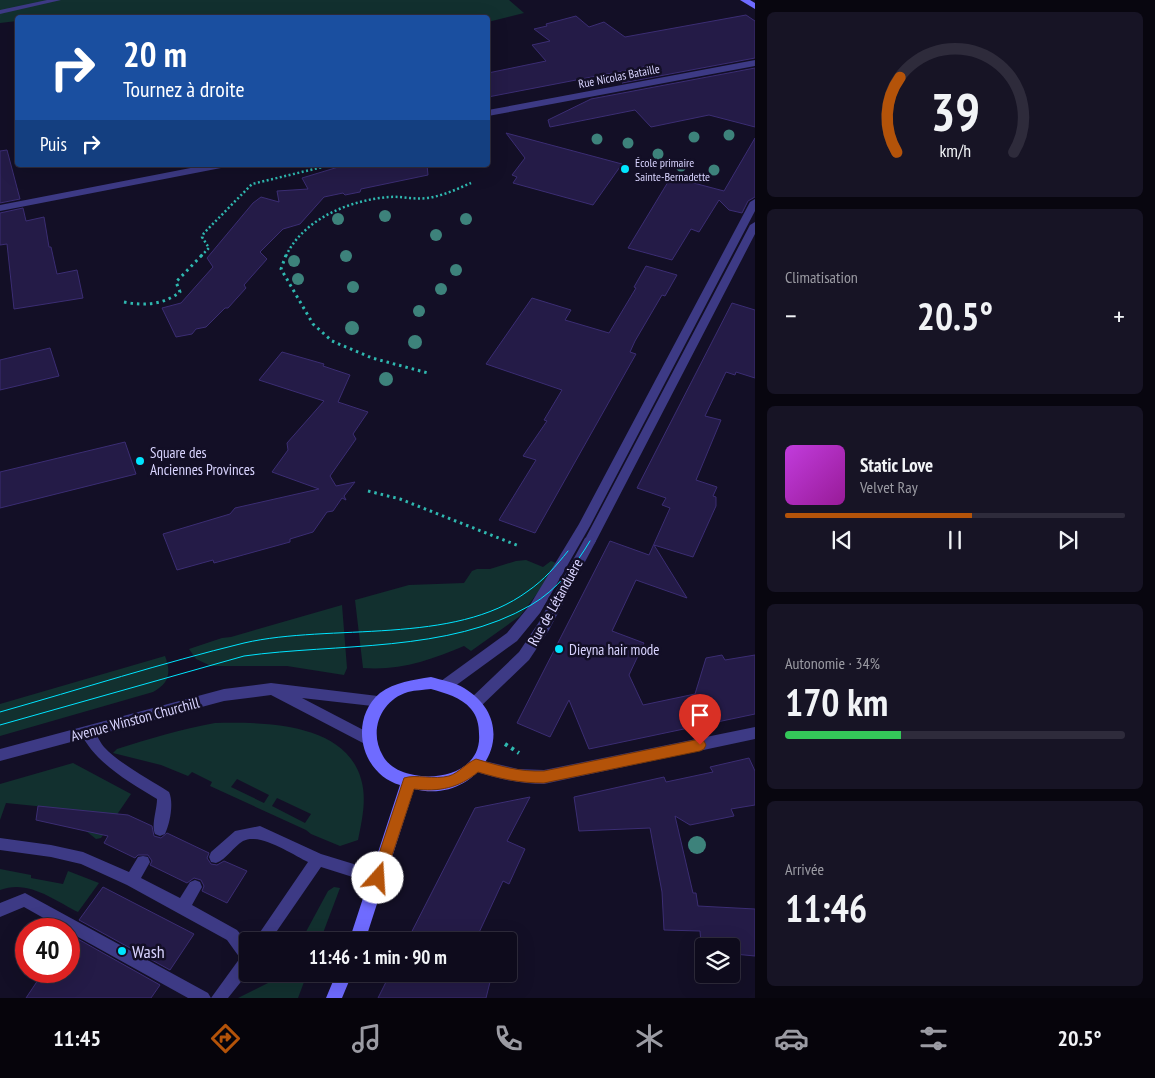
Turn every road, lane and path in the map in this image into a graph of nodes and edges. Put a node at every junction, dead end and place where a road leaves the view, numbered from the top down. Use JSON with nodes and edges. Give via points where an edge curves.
{"nodes":[{"id":1,"x":57,"y":0,"type":"edge"},
{"id":2,"x":744,"y":0,"type":"edge"},
{"id":3,"x":755,"y":7,"type":"edge"},
{"id":4,"x":0,"y":12,"type":"edge"},
{"id":5,"x":755,"y":63,"type":"edge"},
{"id":6,"x":490,"y":113,"type":"edge"},
{"id":7,"x":211,"y":167,"type":"edge"},
{"id":8,"x":323,"y":167,"type":"edge"},
{"id":9,"x":470,"y":183,"type":"dead end"},
{"id":10,"x":755,"y":202,"type":"edge"},
{"id":11,"x":0,"y":208,"type":"edge"},
{"id":12,"x":755,"y":225,"type":"edge"},
{"id":13,"x":124,"y":302,"type":"dead end"},
{"id":14,"x":428,"y":373,"type":"dead end"},
{"id":15,"x":368,"y":490,"type":"dead end"},
{"id":16,"x":590,"y":541,"type":"joint"},
{"id":17,"x":519,"y":546,"type":"dead end"},
{"id":18,"x":446,"y":685,"type":"junction"},
{"id":19,"x":271,"y":690,"type":"junction"},
{"id":20,"x":381,"y":701,"type":"junction"},
{"id":21,"x":475,"y":703,"type":"junction"},
{"id":22,"x":86,"y":732,"type":"junction"},
{"id":23,"x":755,"y":733,"type":"edge"},
{"id":24,"x":368,"y":739,"type":"junction"},
{"id":25,"x":0,"y":755,"type":"edge"},
{"id":26,"x":476,"y":765,"type":"junction"},
{"id":27,"x":409,"y":782,"type":"junction"},
{"id":28,"x":160,"y":830,"type":"dead end"},
{"id":29,"x":0,"y":844,"type":"edge"},
{"id":30,"x":216,"y":857,"type":"dead end"},
{"id":31,"x":318,"y":860,"type":"junction"},
{"id":32,"x":143,"y":862,"type":"dead end"},
{"id":33,"x":378,"y":878,"type":"junction"},
{"id":34,"x":132,"y":880,"type":"junction"},
{"id":35,"x":195,"y":887,"type":"dead end"},
{"id":36,"x":182,"y":907,"type":"junction"},
{"id":37,"x":0,"y":910,"type":"edge"},
{"id":38,"x":267,"y":932,"type":"edge"},
{"id":39,"x":359,"y":932,"type":"edge"},
{"id":40,"x":239,"y":944,"type":"edge"},
{"id":41,"x":239,"y":972,"type":"edge"},
{"id":42,"x":341,"y":982,"type":"edge"},
{"id":43,"x":203,"y":998,"type":"edge"},
{"id":44,"x":219,"y":998,"type":"edge"},
{"id":45,"x":334,"y":998,"type":"edge"}],
"edges":[{"from":1,"to":4,"type":"lane"},
{"from":2,"to":3,"type":"street"},
{"from":5,"to":6,"type":"street","name":"Rue Nicolas Bataille"},
{"from":7,"to":11,"type":"street"},
{"from":8,"to":13,"type":"path","via":[[252,184],[202,237],[209,248],[176,282],[180,292],[159,303],[138,305]]},
{"from":9,"to":14,"type":"path","via":[[434,197],[388,196],[335,212],[297,238],[289,248],[281,269],[320,332],[350,350]]},
{"from":10,"to":18,"type":"street","name":"Rue de Létanduère","via":[[584,526],[535,609],[512,637]]},
{"from":12,"to":16,"type":"lane"},
{"from":15,"to":17,"type":"path","via":[[400,499]]},
{"from":16,"to":21,"type":"street","name":"Rue de Létanduère","via":[[524,656]]},
{"from":18,"to":20,"type":"street","via":[[430,682],[410,684],[394,690]]},
{"from":18,"to":21,"type":"street"},
{"from":19,"to":20,"type":"street","name":"Avenue Winston Churchill"},
{"from":19,"to":22,"type":"street","name":"Avenue Winston Churchill","via":[[224,695]]},
{"from":19,"to":24,"type":"street"},
{"from":20,"to":24,"type":"street","via":[[370,718]]},
{"from":21,"to":26,"type":"street","via":[[488,734],[484,752]]},
{"from":22,"to":25,"type":"street","name":"Avenue Winston Churchill"},
{"from":22,"to":28,"type":"lane","via":[[99,751],[164,796]]},
{"from":23,"to":26,"type":"street","via":[[544,777],[508,775]]},
{"from":24,"to":27,"type":"street","via":[[374,756],[383,767]]},
{"from":26,"to":27,"type":"street","via":[[451,782],[430,785]]},
{"from":27,"to":33,"type":"street"},
{"from":29,"to":34,"type":"lane","via":[[83,858]]},
{"from":30,"to":31,"type":"lane","via":[[240,835],[260,832]]},
{"from":31,"to":33,"type":"lane"},
{"from":31,"to":38,"type":"lane"},
{"from":32,"to":34,"type":"lane"},
{"from":33,"to":39,"type":"street"},
{"from":34,"to":36,"type":"lane"},
{"from":35,"to":36,"type":"lane"},
{"from":36,"to":40,"type":"lane","via":[[232,935]]},
{"from":37,"to":43,"type":"lane","via":[[24,900]]},
{"from":41,"to":44,"type":"lane"},
{"from":42,"to":45,"type":"street"}]}
